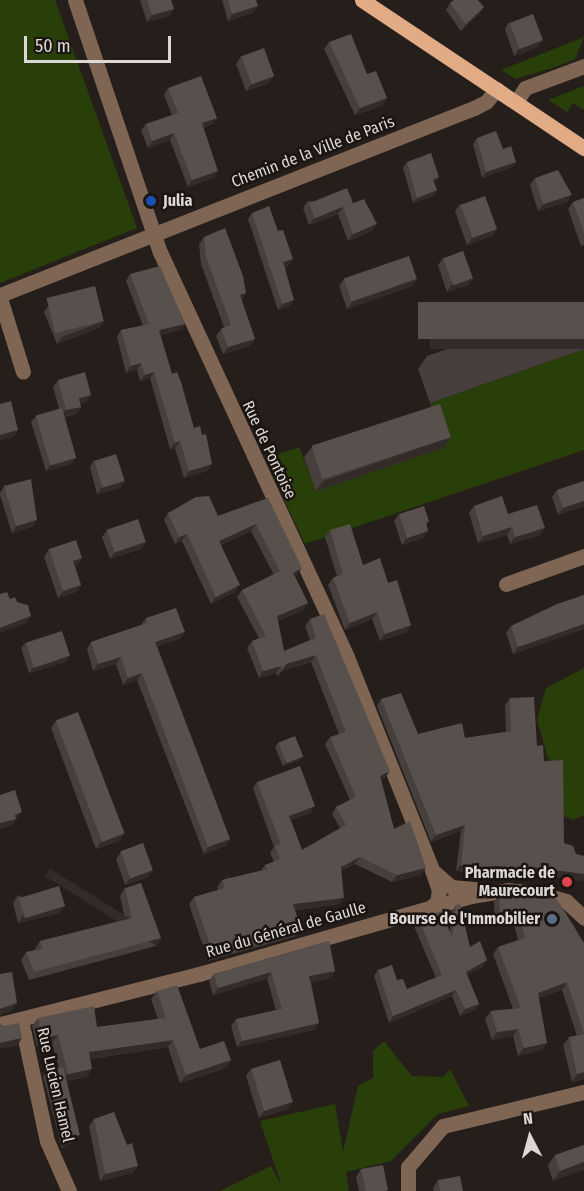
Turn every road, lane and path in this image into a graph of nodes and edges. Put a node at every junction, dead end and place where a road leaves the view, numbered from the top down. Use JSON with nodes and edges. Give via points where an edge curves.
{"nodes":[{"id":1,"x":75,"y":0,"type":"edge"},
{"id":2,"x":362,"y":0,"type":"edge"},
{"id":3,"x":584,"y":66,"type":"edge"},
{"id":4,"x":497,"y":89,"type":"junction"},
{"id":5,"x":516,"y":102,"type":"junction"},
{"id":6,"x":584,"y":148,"type":"edge"},
{"id":7,"x":153,"y":234,"type":"junction"},
{"id":8,"x":0,"y":296,"type":"edge"},
{"id":9,"x":23,"y":372,"type":"dead end"},
{"id":10,"x":584,"y":556,"type":"edge"},
{"id":11,"x":506,"y":584,"type":"dead end"},
{"id":12,"x":432,"y":870,"type":"junction"},
{"id":13,"x":507,"y":890,"type":"junction"},
{"id":14,"x":431,"y":907,"type":"junction"},
{"id":15,"x":581,"y":915,"type":"edge"},
{"id":16,"x":21,"y":1020,"type":"junction"},
{"id":17,"x":0,"y":1024,"type":"edge"},
{"id":18,"x":584,"y":1092,"type":"edge"},
{"id":19,"x":69,"y":1191,"type":"edge"},
{"id":20,"x":408,"y":1191,"type":"edge"}],
"edges":[{"from":1,"to":7,"type":"street","name":"Rue de Pontoise"},
{"from":2,"to":4,"type":"main road"},
{"from":3,"to":5,"type":"street","via":[[525,88]]},
{"from":4,"to":5,"type":"main road"},
{"from":4,"to":7,"type":"street","name":"Chemin de la Ville de Paris","via":[[486,102]]},
{"from":5,"to":6,"type":"main road"},
{"from":7,"to":8,"type":"street","name":"Chemin de la Ville de Paris"},
{"from":7,"to":12,"type":"street","name":"Rue de Pontoise","via":[[347,657]]},
{"from":8,"to":9,"type":"street"},
{"from":10,"to":11,"type":"street"},
{"from":12,"to":13,"type":"street","via":[[451,887]]},
{"from":12,"to":14,"type":"street","name":"Rue de Pontoise","via":[[439,890],[437,902]]},
{"from":13,"to":14,"type":"street","name":"Rue du Général de Gaulle"},
{"from":13,"to":15,"type":"street","name":"Rue du Général de Gaulle","via":[[559,898]]},
{"from":14,"to":16,"type":"street","name":"Rue du Général de Gaulle"},
{"from":16,"to":17,"type":"street","name":"Rue du Général de Gaulle"},
{"from":16,"to":19,"type":"street","name":"Rue Lucien Hamel","via":[[47,1141]]},
{"from":18,"to":20,"type":"street","via":[[443,1126],[408,1167]]}]}
